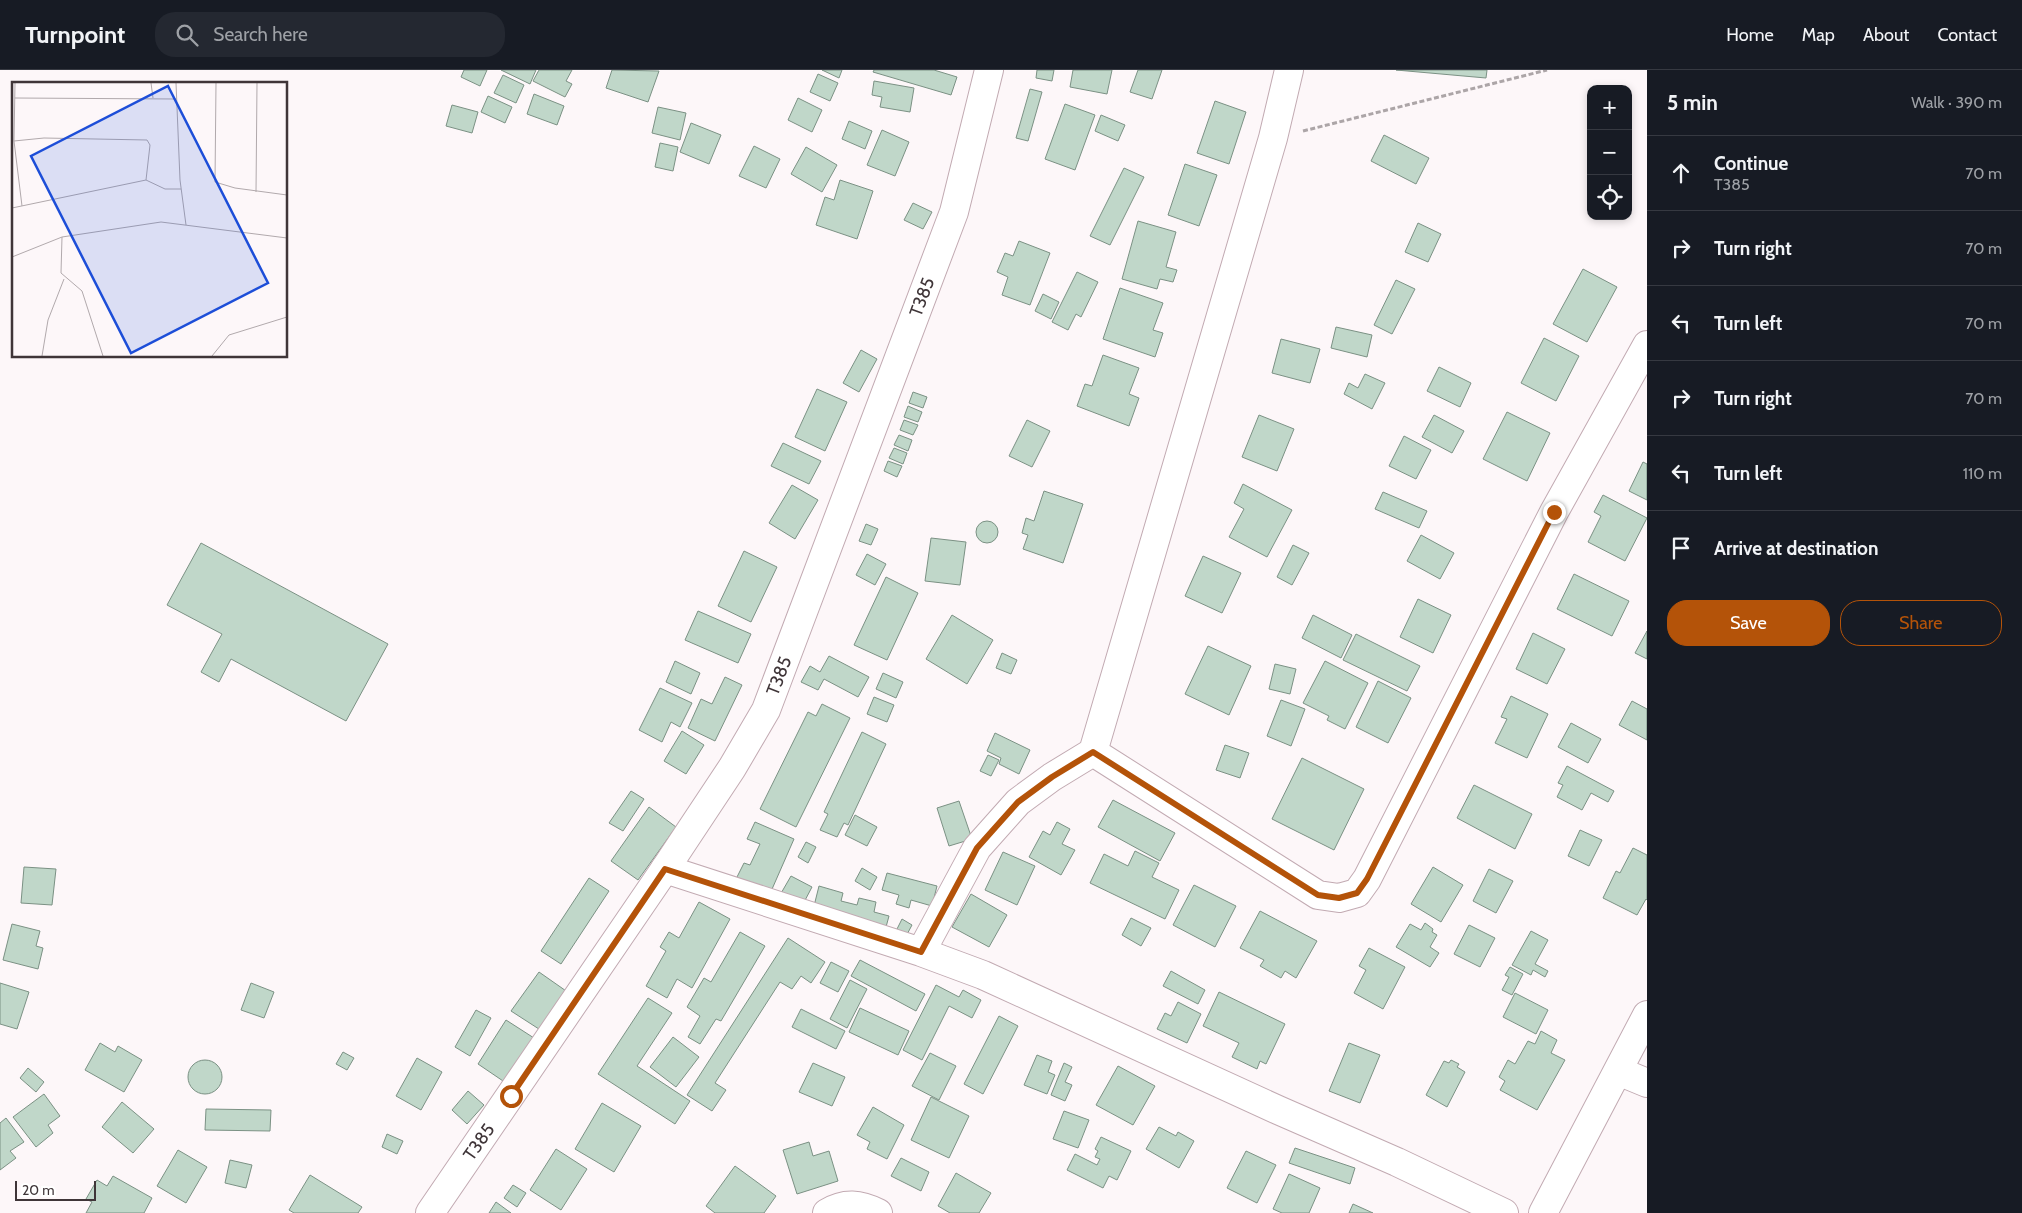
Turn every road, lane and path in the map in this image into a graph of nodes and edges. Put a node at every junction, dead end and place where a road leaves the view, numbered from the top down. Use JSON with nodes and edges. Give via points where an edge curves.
{"nodes":[{"id":1,"x":989,"y":70,"type":"edge"},
{"id":2,"x":1290,"y":70,"type":"edge"},
{"id":3,"x":1547,"y":70,"type":"edge"},
{"id":4,"x":1273,"y":138,"type":"junction"},
{"id":5,"x":1647,"y":345,"type":"edge"},
{"id":6,"x":1093,"y":752,"type":"junction"},
{"id":7,"x":665,"y":869,"type":"junction"},
{"id":8,"x":921,"y":952,"type":"junction"},
{"id":9,"x":1647,"y":1015,"type":"edge"},
{"id":10,"x":1618,"y":1071,"type":"junction"},
{"id":11,"x":1647,"y":1083,"type":"edge"},
{"id":12,"x":430,"y":1213,"type":"edge"},
{"id":13,"x":828,"y":1213,"type":"edge"},
{"id":14,"x":878,"y":1213,"type":"edge"},
{"id":15,"x":1504,"y":1213,"type":"edge"},
{"id":16,"x":1543,"y":1213,"type":"edge"}],
"edges":[{"from":1,"to":7,"type":"street","name":"T385","number":"T385","via":[[954,212],[766,710]]},
{"from":2,"to":4,"type":"street"},
{"from":3,"to":4,"type":"path"},
{"from":4,"to":6,"type":"street"},
{"from":5,"to":6,"type":"street","via":[[1554,512],[1357,893],[1339,898],[1318,895]]},
{"from":6,"to":8,"type":"street","via":[[1018,802],[977,848]]},
{"from":7,"to":8,"type":"street"},
{"from":7,"to":12,"type":"street","name":"T385","number":"T385"},
{"from":8,"to":15,"type":"street","via":[[983,975]]},
{"from":9,"to":10,"type":"street"},
{"from":10,"to":11,"type":"street"},
{"from":10,"to":16,"type":"street"},
{"from":13,"to":14,"type":"street","via":[[848,1204]]}]}
